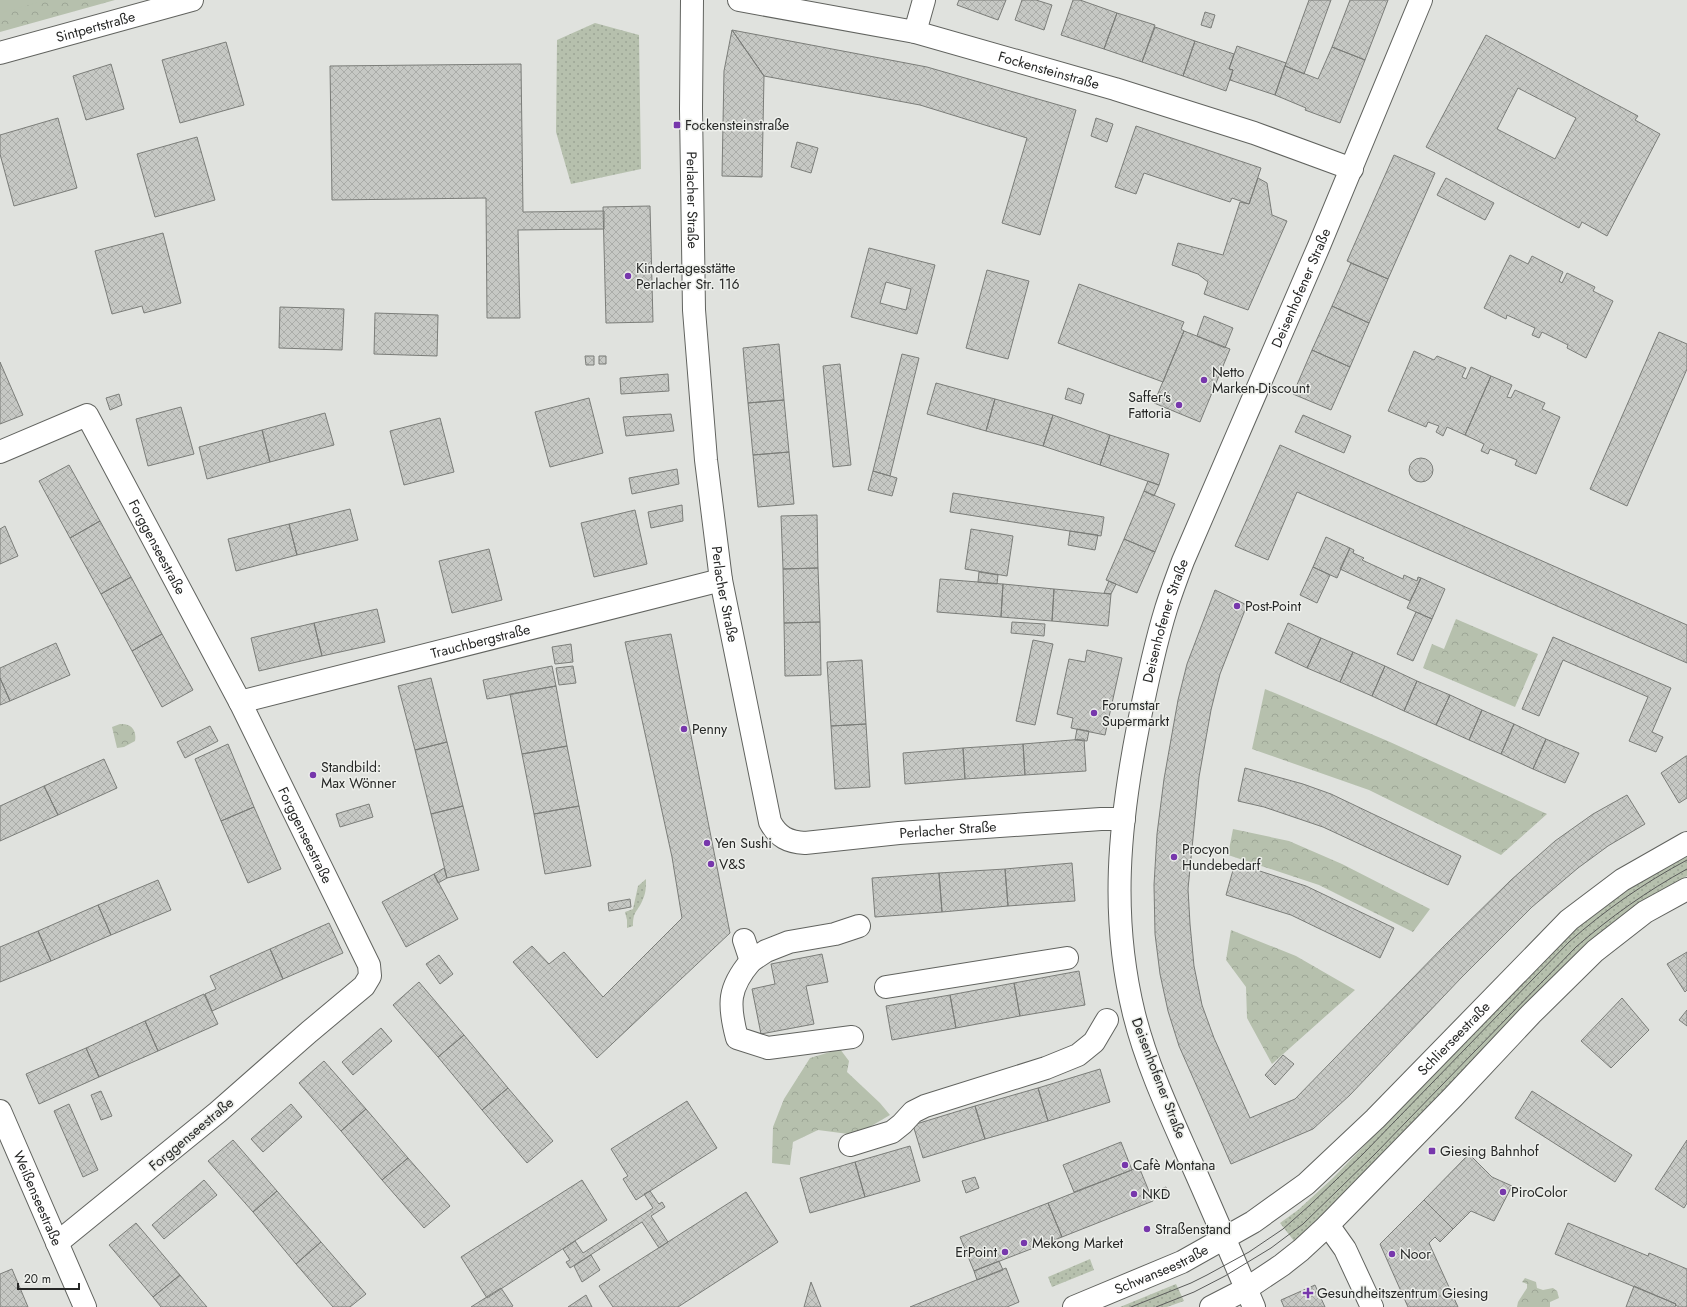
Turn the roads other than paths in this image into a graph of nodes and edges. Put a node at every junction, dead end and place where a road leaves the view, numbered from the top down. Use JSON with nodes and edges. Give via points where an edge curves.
{"nodes":[{"id":1,"x":192,"y":0,"type":"edge"},
{"id":2,"x":692,"y":0,"type":"edge"},
{"id":3,"x":739,"y":0,"type":"edge"},
{"id":4,"x":924,"y":0,"type":"edge"},
{"id":5,"x":1421,"y":0,"type":"edge"},
{"id":6,"x":915,"y":32,"type":"junction"},
{"id":7,"x":0,"y":53,"type":"edge"},
{"id":8,"x":1352,"y":169,"type":"junction"},
{"id":9,"x":0,"y":452,"type":"edge"},
{"id":10,"x":721,"y":580,"type":"junction"},
{"id":11,"x":240,"y":702,"type":"junction"},
{"id":12,"x":1124,"y":819,"type":"junction"},
{"id":13,"x":1687,"y":843,"type":"edge"},
{"id":14,"x":1687,"y":889,"type":"edge"},
{"id":15,"x":859,"y":926,"type":"dead end"},
{"id":16,"x":744,"y":940,"type":"dead end"},
{"id":17,"x":1067,"y":958,"type":"dead end"},
{"id":18,"x":751,"y":961,"type":"junction"},
{"id":19,"x":886,"y":987,"type":"dead end"},
{"id":20,"x":1106,"y":1020,"type":"dead end"},
{"id":21,"x":852,"y":1037,"type":"dead end"},
{"id":22,"x":0,"y":1111,"type":"edge"},
{"id":23,"x":850,"y":1144,"type":"dead end"},
{"id":24,"x":1328,"y":1225,"type":"junction"},
{"id":25,"x":1224,"y":1239,"type":"junction"},
{"id":26,"x":57,"y":1243,"type":"junction"},
{"id":27,"x":1250,"y":1298,"type":"edge"},
{"id":28,"x":85,"y":1307,"type":"edge"},
{"id":29,"x":1074,"y":1307,"type":"edge"},
{"id":30,"x":1211,"y":1307,"type":"edge"},
{"id":31,"x":1372,"y":1307,"type":"edge"}],
"edges":[{"from":1,"to":7,"type":"street","name":"Sintpertstraße"},
{"from":2,"to":10,"type":"street","name":"Perlacher Straße","via":[[694,310],[706,460]]},
{"from":3,"to":6,"type":"street","name":"Fockensteinstraße"},
{"from":4,"to":6,"type":"street"},
{"from":5,"to":8,"type":"street","name":"Deisenhofener Straße"},
{"from":6,"to":8,"type":"street","name":"Fockensteinstraße","via":[[1166,105]]},
{"from":8,"to":12,"type":"street","name":"Deisenhofener Straße","via":[[1190,545],[1166,608],[1150,668],[1132,758]]},
{"from":9,"to":11,"type":"street","name":"Forggenseestraße","via":[[87,415]]},
{"from":10,"to":11,"type":"street","name":"Trauchbergstraße"},
{"from":10,"to":12,"type":"street","name":"Perlacher Straße","via":[[767,815],[773,828],[783,839],[805,843],[900,833]]},
{"from":11,"to":26,"type":"street","name":"Forggenseestraße","via":[[365,954],[370,965],[370,976],[364,986],[218,1112]]},
{"from":12,"to":25,"type":"street","name":"Deisenhofener Straße","via":[[1119,869],[1119,918],[1122,951],[1134,1014],[1165,1103]]},
{"from":13,"to":25,"type":"street","name":"Schlierseestraße","via":[[1622,880],[1569,920],[1380,1115],[1306,1184],[1271,1211]]},
{"from":14,"to":24,"type":"street","via":[[1645,912],[1595,951]]},
{"from":15,"to":18,"type":"street","via":[[835,934],[789,942],[766,951]]},
{"from":16,"to":18,"type":"street"},
{"from":17,"to":19,"type":"street"},
{"from":18,"to":21,"type":"street","via":[[740,974],[733,990],[731,1014],[737,1038],[768,1048]]},
{"from":20,"to":23,"type":"street","via":[[1094,1042],[1078,1055],[1046,1068],[926,1106],[913,1112],[892,1132]]},
{"from":22,"to":26,"type":"street","name":"Weißenseestraße"},
{"from":24,"to":27,"type":"street"},
{"from":24,"to":31,"type":"street","via":[[1345,1248]]},
{"from":25,"to":27,"type":"street","name":"Deisenhofener Straße"},
{"from":25,"to":29,"type":"street","name":"Schwanseestraße","via":[[1182,1262]]},
{"from":26,"to":28,"type":"street","name":"Weißenseestraße"},
{"from":27,"to":30,"type":"street"}]}
